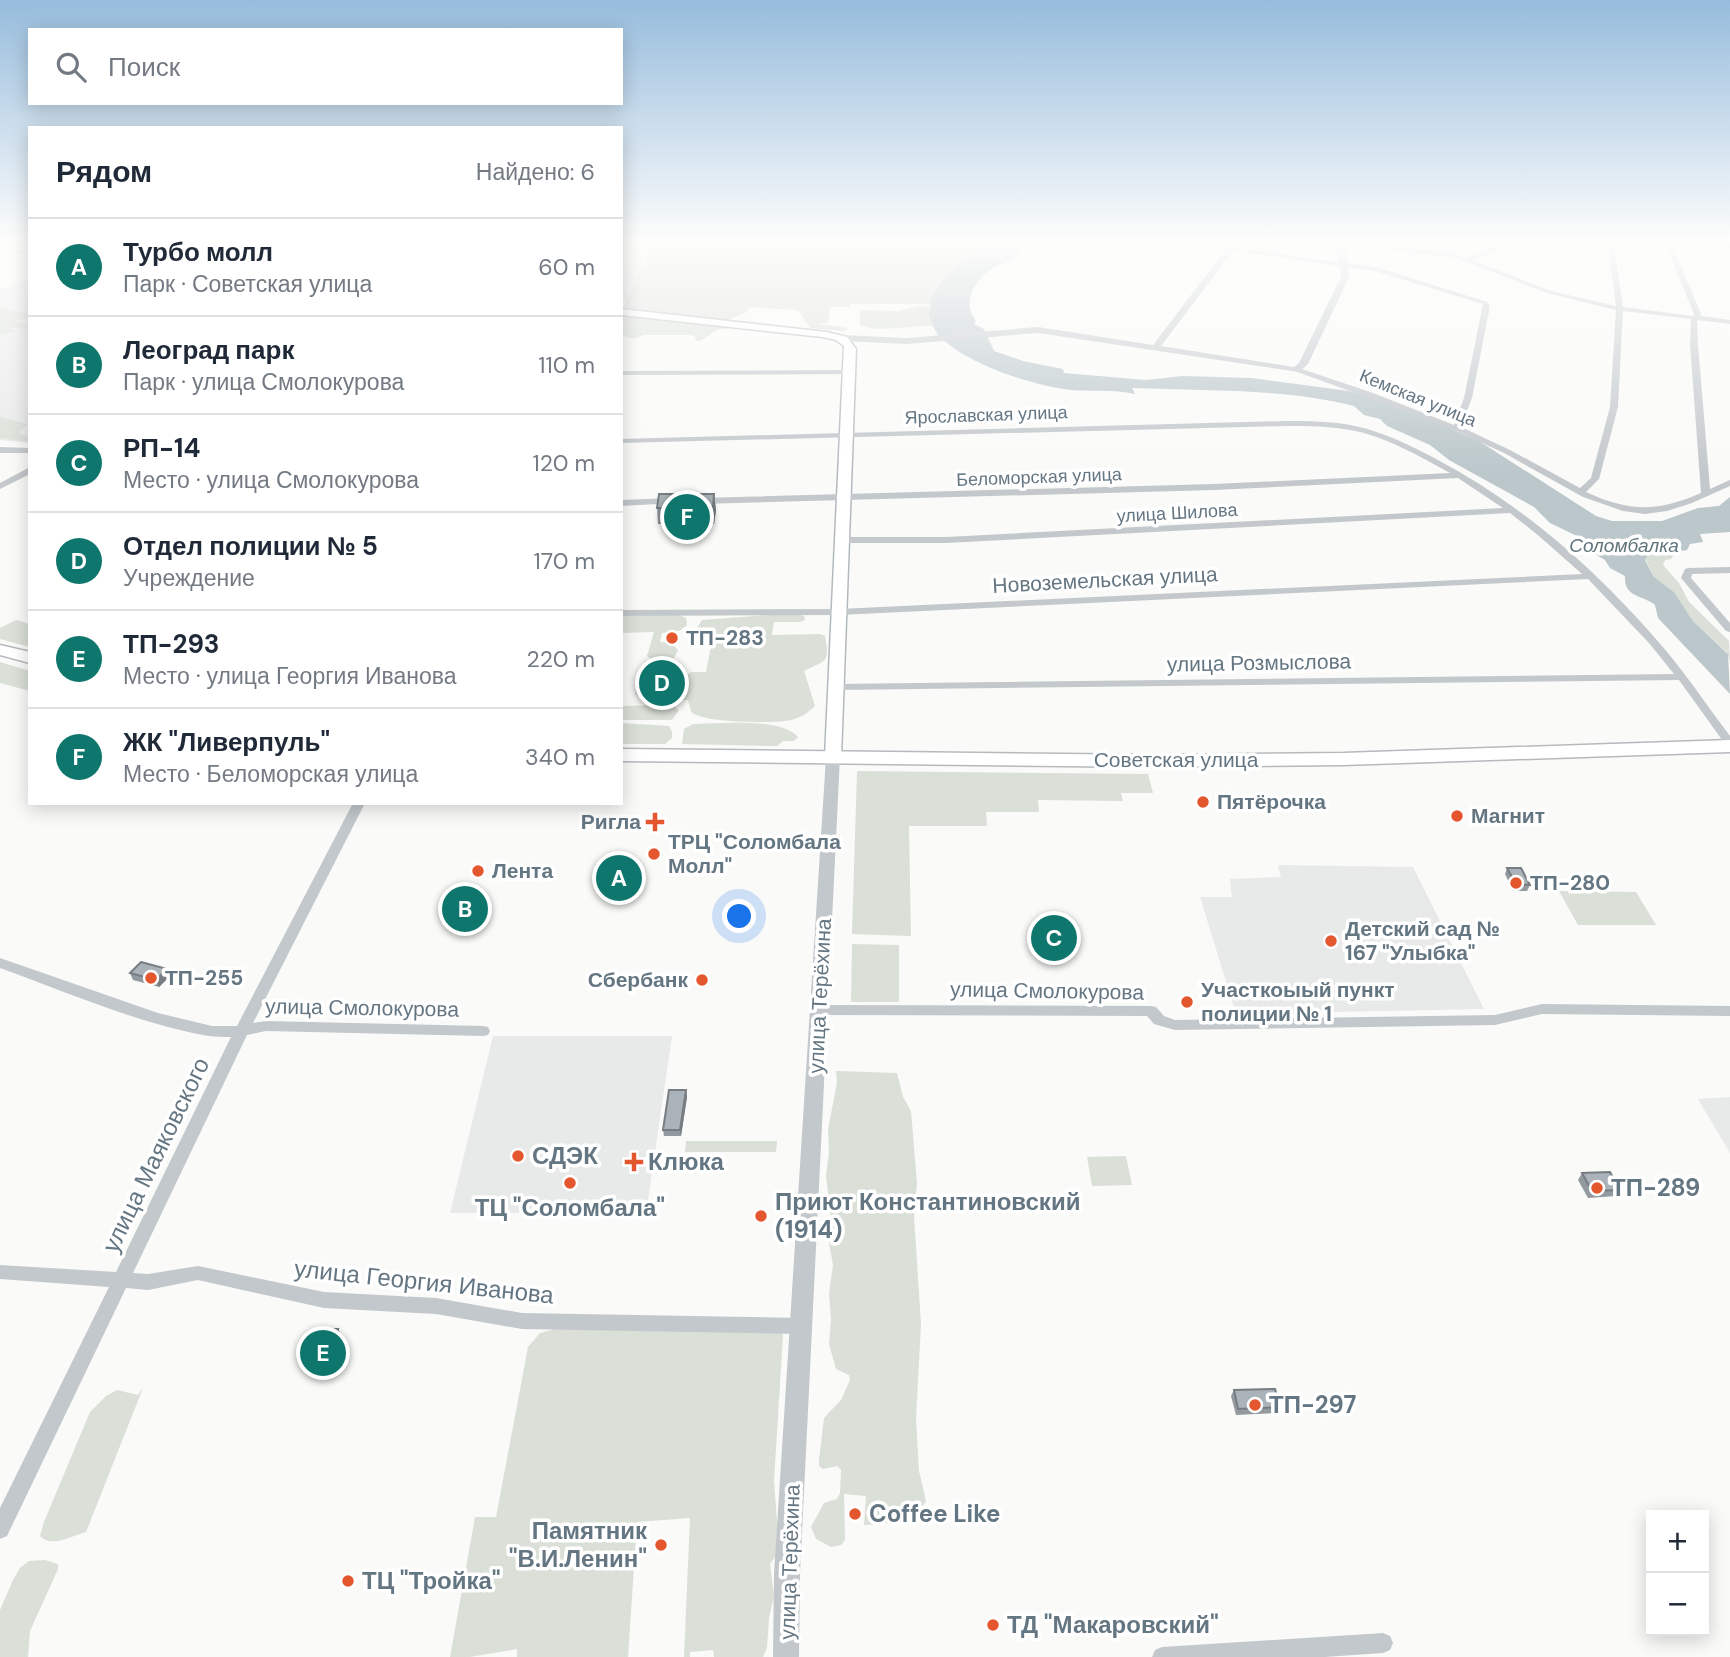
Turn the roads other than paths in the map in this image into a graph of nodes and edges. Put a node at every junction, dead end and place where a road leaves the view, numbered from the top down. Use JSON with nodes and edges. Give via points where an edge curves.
{"nodes":[{"id":1,"x":670,"y":317,"type":"edge"},
{"id":2,"x":1179,"y":317,"type":"edge"},
{"id":3,"x":1326,"y":317,"type":"edge"},
{"id":4,"x":1485,"y":317,"type":"edge"},
{"id":5,"x":1620,"y":317,"type":"edge"},
{"id":6,"x":1682,"y":317,"type":"edge"},
{"id":7,"x":1694,"y":319,"type":"junction"},
{"id":8,"x":1730,"y":322,"type":"edge"},
{"id":9,"x":842,"y":338,"type":"junction"},
{"id":10,"x":1155,"y":348,"type":"junction"},
{"id":11,"x":1296,"y":370,"type":"junction"},
{"id":12,"x":850,"y":372,"type":"junction"},
{"id":13,"x":623,"y":373,"type":"edge"},
{"id":14,"x":1456,"y":429,"type":"junction"},
{"id":15,"x":846,"y":436,"type":"junction"},
{"id":16,"x":623,"y":441,"type":"edge"},
{"id":17,"x":0,"y":450,"type":"edge"},
{"id":18,"x":28,"y":452,"type":"edge"},
{"id":19,"x":28,"y":471,"type":"edge"},
{"id":20,"x":1458,"y":474,"type":"junction"},
{"id":21,"x":1730,"y":483,"type":"edge"},
{"id":22,"x":0,"y":486,"type":"edge"},
{"id":23,"x":1581,"y":492,"type":"junction"},
{"id":24,"x":1706,"y":494,"type":"junction"},
{"id":25,"x":844,"y":496,"type":"junction"},
{"id":26,"x":623,"y":503,"type":"edge"},
{"id":27,"x":1513,"y":510,"type":"junction"},
{"id":28,"x":843,"y":540,"type":"junction"},
{"id":29,"x":1730,"y":570,"type":"edge"},
{"id":30,"x":1591,"y":576,"type":"junction"},
{"id":31,"x":839,"y":612,"type":"junction"},
{"id":32,"x":623,"y":613,"type":"edge"},
{"id":33,"x":1730,"y":629,"type":"edge"},
{"id":34,"x":0,"y":650,"type":"edge"},
{"id":35,"x":28,"y":657,"type":"edge"},
{"id":36,"x":1682,"y":677,"type":"junction"},
{"id":37,"x":836,"y":687,"type":"junction"},
{"id":38,"x":1730,"y":745,"type":"edge"},
{"id":39,"x":623,"y":755,"type":"edge"},
{"id":40,"x":833,"y":757,"type":"junction"},
{"id":41,"x":358,"y":805,"type":"edge"},
{"id":42,"x":0,"y":963,"type":"edge"},
{"id":43,"x":820,"y":1010,"type":"junction"},
{"id":44,"x":1730,"y":1011,"type":"edge"},
{"id":45,"x":243,"y":1030,"type":"junction"},
{"id":46,"x":482,"y":1031,"type":"dead end"},
{"id":47,"x":0,"y":1272,"type":"edge"},
{"id":48,"x":121,"y":1280,"type":"junction"},
{"id":49,"x":803,"y":1326,"type":"junction"},
{"id":50,"x":0,"y":1529,"type":"edge"},
{"id":51,"x":1383,"y":1643,"type":"dead end"},
{"id":52,"x":786,"y":1657,"type":"edge"},
{"id":53,"x":1161,"y":1657,"type":"edge"}],
"edges":[{"from":1,"to":9,"type":"main road"},
{"from":2,"to":10,"type":"street"},
{"from":3,"to":11,"type":"street"},
{"from":4,"to":14,"type":"street","via":[[1470,390]]},
{"from":5,"to":23,"type":"street","via":[[1607,439],[1595,479]]},
{"from":6,"to":7,"type":"street"},
{"from":7,"to":8,"type":"street"},
{"from":7,"to":24,"type":"street"},
{"from":9,"to":10,"type":"street","name":"Кемская улица","via":[[920,340],[1038,330]]},
{"from":9,"to":12,"type":"main road","name":"улица Терёхина","via":[[852,349]]},
{"from":10,"to":11,"type":"street","name":"Кемская улица"},
{"from":11,"to":14,"type":"street","name":"Кемская улица","via":[[1380,397]]},
{"from":12,"to":13,"type":"street"},
{"from":12,"to":15,"type":"main road","name":"улица Терёхина"},
{"from":14,"to":23,"type":"street","name":"Кемская улица","via":[[1492,443]]},
{"from":15,"to":16,"type":"street","name":"Ярославская улица"},
{"from":15,"to":20,"type":"street","name":"Ярославская улица","via":[[1104,426],[1313,425],[1367,431]]},
{"from":15,"to":25,"type":"main road","name":"улица Терёхина"},
{"from":17,"to":18,"type":"street"},
{"from":19,"to":22,"type":"street"},
{"from":20,"to":25,"type":"street","name":"Беломорская улица","via":[[1200,488]]},
{"from":20,"to":27,"type":"street","name":"Ярославская улица"},
{"from":21,"to":24,"type":"street","name":"Кемская улица"},
{"from":23,"to":24,"type":"street","name":"Кемская улица","via":[[1611,505],[1644,511]]},
{"from":25,"to":26,"type":"street","name":"Беломорская улица"},
{"from":25,"to":28,"type":"main road","name":"улица Терёхина"},
{"from":27,"to":28,"type":"street","name":"улица Шилова","via":[[946,540]]},
{"from":27,"to":30,"type":"street","name":"Ярославская улица"},
{"from":28,"to":31,"type":"main road","name":"улица Терёхина"},
{"from":29,"to":33,"type":"street","via":[[1688,571],[1686,578]]},
{"from":30,"to":31,"type":"street","name":"Новоземельская улица"},
{"from":30,"to":36,"type":"street","name":"Ярославская улица"},
{"from":31,"to":32,"type":"street","name":"Новоземельская улица"},
{"from":31,"to":37,"type":"main road","name":"улица Терёхина"},
{"from":34,"to":35,"type":"main road"},
{"from":36,"to":37,"type":"street","name":"улица Розмыслова"},
{"from":36,"to":38,"type":"street","name":"Ярославская улица"},
{"from":37,"to":40,"type":"main road","name":"улица Терёхина"},
{"from":38,"to":40,"type":"main road","name":"Советская улица","via":[[1262,760]]},
{"from":39,"to":40,"type":"main road","name":"Советская улица"},
{"from":40,"to":43,"type":"street","name":"улица Терёхина"},
{"from":41,"to":45,"type":"street","name":"улица Маяковского"},
{"from":42,"to":45,"type":"street","name":"улица Смолокурова","via":[[152,1016],[214,1031]]},
{"from":43,"to":44,"type":"street","name":"улица Смолокурова","via":[[1151,1010],[1159,1020],[1175,1025],[1495,1020],[1542,1009]]},
{"from":43,"to":49,"type":"street","name":"улица Терёхина"},
{"from":45,"to":46,"type":"street","name":"улица Смолокурова","via":[[266,1026]]},
{"from":45,"to":48,"type":"street","name":"улица Маяковского"},
{"from":47,"to":48,"type":"street","name":"улица Георгия Иванова"},
{"from":48,"to":49,"type":"street","name":"улица Георгия Иванова","via":[[148,1282],[198,1273],[324,1300],[436,1306],[522,1321]]},
{"from":48,"to":50,"type":"street","name":"улица Маяковского"},
{"from":49,"to":52,"type":"street","name":"улица Терёхина"},
{"from":51,"to":53,"type":"street"}]}
